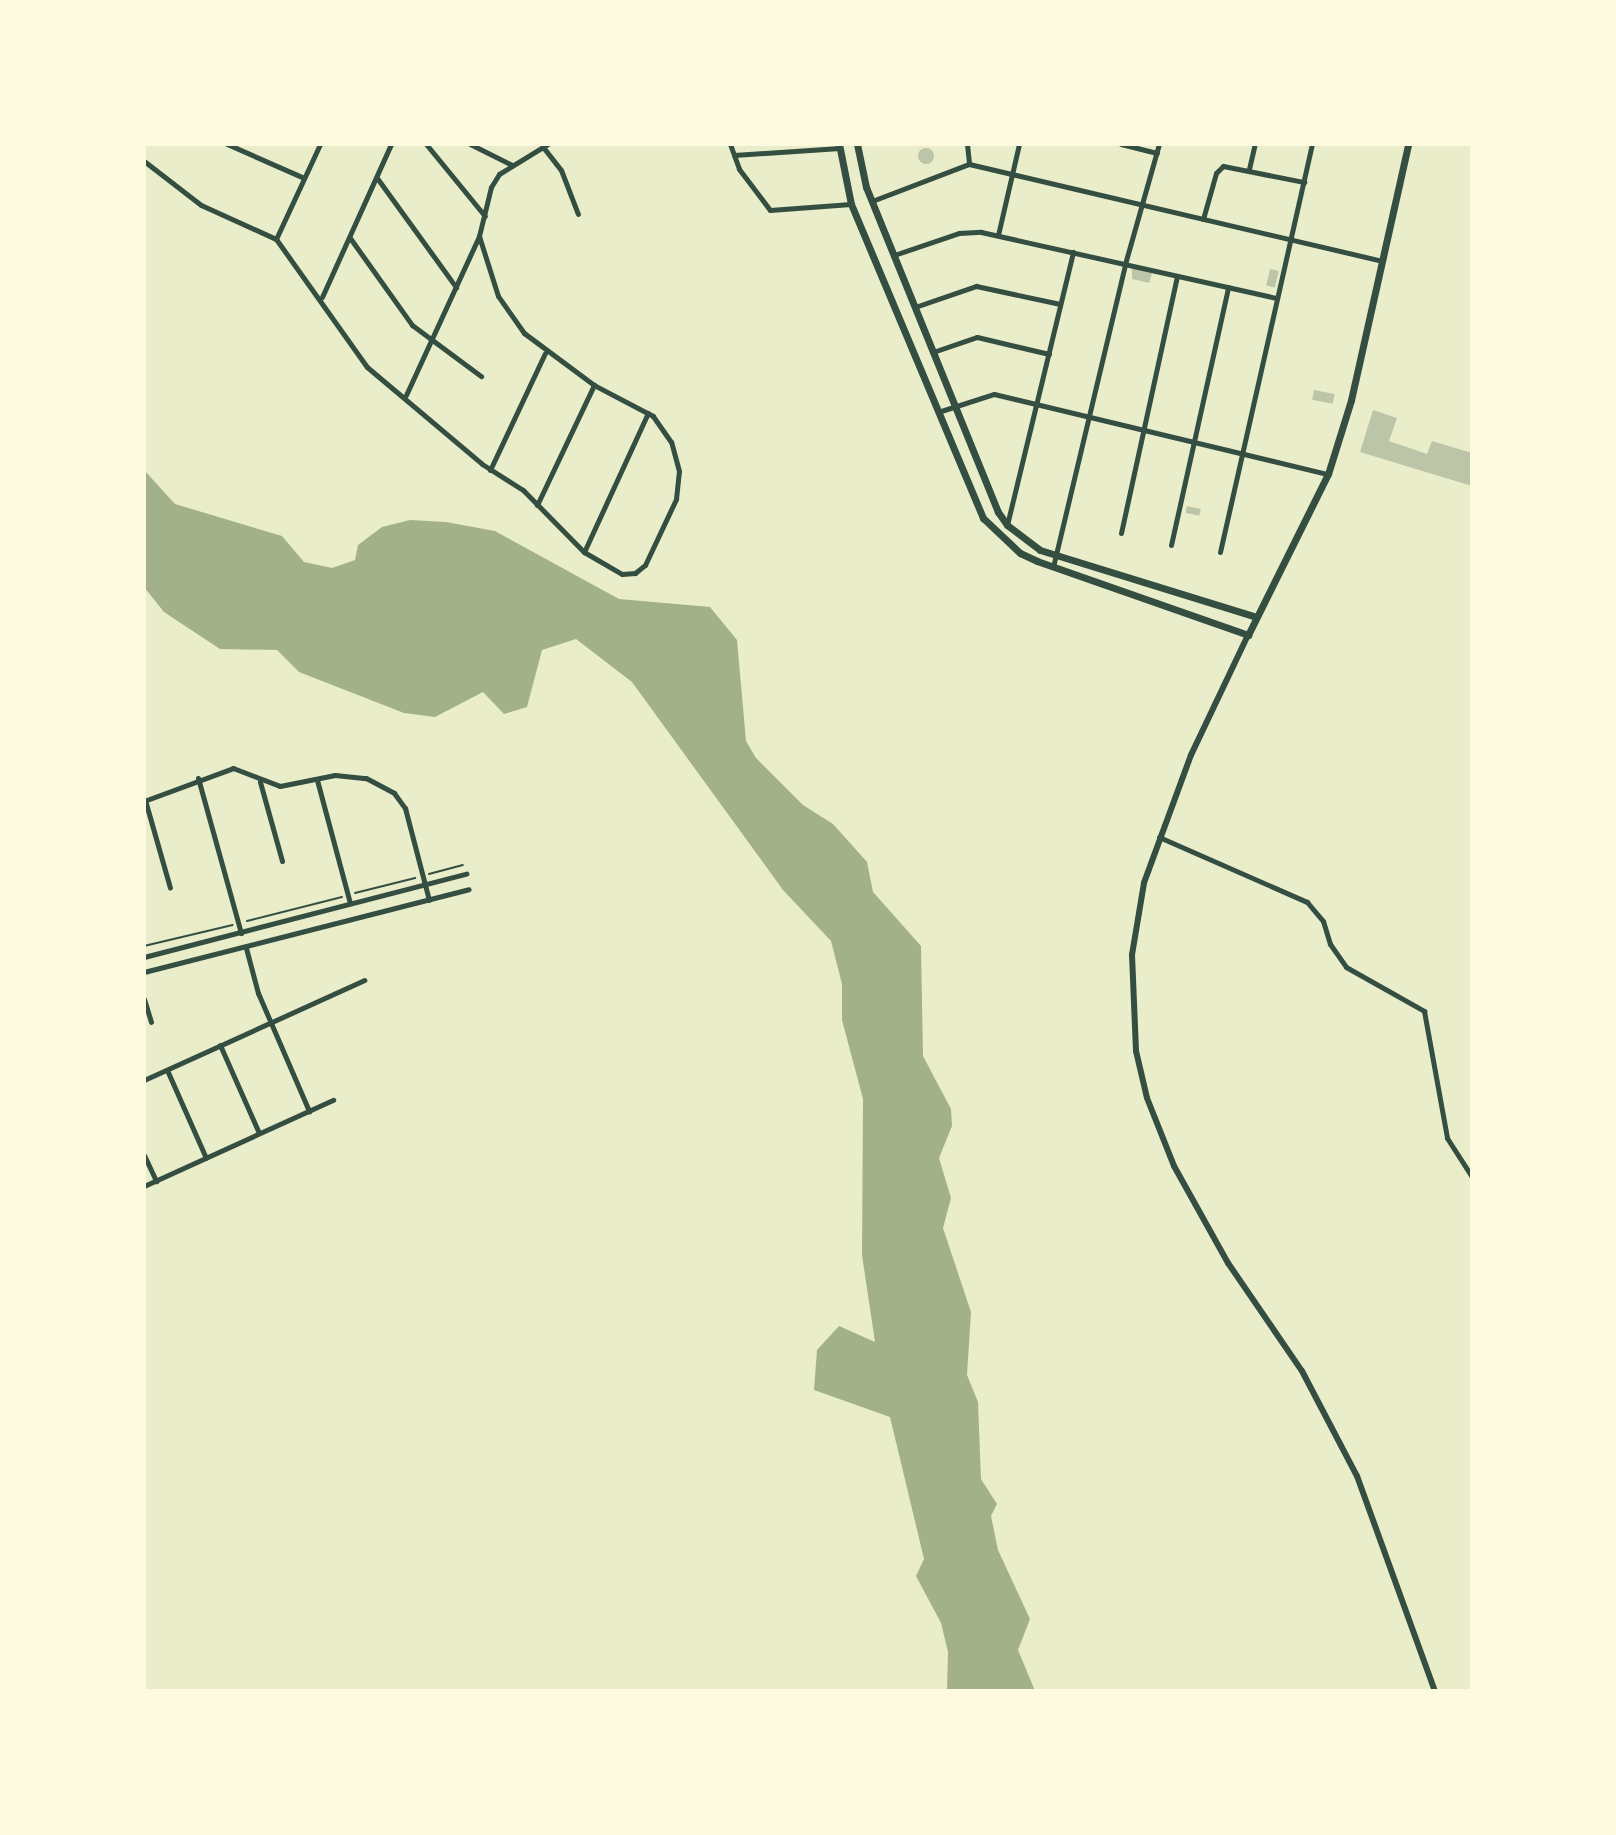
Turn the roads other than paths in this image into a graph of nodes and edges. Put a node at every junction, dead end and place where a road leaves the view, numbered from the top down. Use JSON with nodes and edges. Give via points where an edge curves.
{"nodes":[{"id":1,"x":227,"y":144,"type":"edge"},
{"id":2,"x":320,"y":144,"type":"edge"},
{"id":3,"x":391,"y":144,"type":"edge"},
{"id":4,"x":426,"y":144,"type":"edge"},
{"id":5,"x":470,"y":144,"type":"edge"},
{"id":6,"x":730,"y":144,"type":"edge"},
{"id":7,"x":857,"y":144,"type":"edge"},
{"id":8,"x":967,"y":144,"type":"edge"},
{"id":9,"x":1019,"y":144,"type":"edge"},
{"id":10,"x":1121,"y":144,"type":"edge"},
{"id":11,"x":1159,"y":144,"type":"edge"},
{"id":12,"x":1255,"y":144,"type":"edge"},
{"id":13,"x":1312,"y":144,"type":"edge"},
{"id":14,"x":1408,"y":144,"type":"edge"},
{"id":15,"x":545,"y":145,"type":"edge"},
{"id":16,"x":840,"y":146,"type":"edge"},
{"id":17,"x":1157,"y":153,"type":"junction"},
{"id":18,"x":734,"y":155,"type":"junction"},
{"id":19,"x":144,"y":161,"type":"edge"},
{"id":20,"x":969,"y":164,"type":"junction"},
{"id":21,"x":513,"y":165,"type":"junction"},
{"id":22,"x":1249,"y":169,"type":"junction"},
{"id":23,"x":1012,"y":174,"type":"junction"},
{"id":24,"x":304,"y":178,"type":"junction"},
{"id":25,"x":377,"y":178,"type":"junction"},
{"id":26,"x":1304,"y":182,"type":"junction"},
{"id":27,"x":872,"y":201,"type":"junction"},
{"id":28,"x":851,"y":204,"type":"junction"},
{"id":29,"x":1145,"y":205,"type":"junction"},
{"id":30,"x":578,"y":214,"type":"dead end"},
{"id":31,"x":485,"y":216,"type":"junction"},
{"id":32,"x":1203,"y":219,"type":"junction"},
{"id":33,"x":998,"y":235,"type":"junction"},
{"id":34,"x":479,"y":236,"type":"junction"},
{"id":35,"x":350,"y":238,"type":"junction"},
{"id":36,"x":276,"y":239,"type":"junction"},
{"id":37,"x":1291,"y":240,"type":"junction"},
{"id":38,"x":1073,"y":252,"type":"junction"},
{"id":39,"x":894,"y":255,"type":"junction"},
{"id":40,"x":1382,"y":261,"type":"junction"},
{"id":41,"x":1125,"y":264,"type":"junction"},
{"id":42,"x":1177,"y":276,"type":"junction"},
{"id":43,"x":1228,"y":287,"type":"junction"},
{"id":44,"x":456,"y":288,"type":"junction"},
{"id":45,"x":322,"y":297,"type":"junction"},
{"id":46,"x":1277,"y":298,"type":"junction"},
{"id":47,"x":1060,"y":304,"type":"junction"},
{"id":48,"x":915,"y":307,"type":"junction"},
{"id":49,"x":432,"y":341,"type":"junction"},
{"id":50,"x":933,"y":352,"type":"junction"},
{"id":51,"x":545,"y":353,"type":"junction"},
{"id":52,"x":1049,"y":354,"type":"junction"},
{"id":53,"x":481,"y":376,"type":"dead end"},
{"id":54,"x":594,"y":385,"type":"junction"},
{"id":55,"x":406,"y":395,"type":"junction"},
{"id":56,"x":954,"y":404,"type":"junction"},
{"id":57,"x":1038,"y":405,"type":"junction"},
{"id":58,"x":938,"y":412,"type":"junction"},
{"id":59,"x":648,"y":413,"type":"junction"},
{"id":60,"x":1090,"y":419,"type":"junction"},
{"id":61,"x":1143,"y":431,"type":"junction"},
{"id":62,"x":1192,"y":443,"type":"junction"},
{"id":63,"x":1244,"y":455,"type":"junction"},
{"id":64,"x":490,"y":470,"type":"junction"},
{"id":65,"x":1328,"y":474,"type":"junction"},
{"id":66,"x":537,"y":505,"type":"junction"},
{"id":67,"x":1007,"y":525,"type":"junction"},
{"id":68,"x":1121,"y":533,"type":"dead end"},
{"id":69,"x":1171,"y":545,"type":"dead end"},
{"id":70,"x":584,"y":552,"type":"junction"},
{"id":71,"x":1220,"y":552,"type":"dead end"},
{"id":72,"x":1056,"y":555,"type":"junction"},
{"id":73,"x":1053,"y":567,"type":"junction"},
{"id":74,"x":1253,"y":616,"type":"junction"},
{"id":75,"x":1248,"y":635,"type":"junction"},
{"id":76,"x":198,"y":778,"type":"junction"},
{"id":77,"x":317,"y":780,"type":"junction"},
{"id":78,"x":260,"y":781,"type":"junction"},
{"id":79,"x":145,"y":801,"type":"edge"},
{"id":80,"x":1159,"y":837,"type":"junction"},
{"id":81,"x":282,"y":861,"type":"dead end"},
{"id":82,"x":466,"y":874,"type":"dead end"},
{"id":83,"x":425,"y":884,"type":"junction"},
{"id":84,"x":170,"y":888,"type":"dead end"},
{"id":85,"x":469,"y":889,"type":"dead end"},
{"id":86,"x":429,"y":900,"type":"junction"},
{"id":87,"x":350,"y":903,"type":"junction"},
{"id":88,"x":241,"y":933,"type":"junction"},
{"id":89,"x":246,"y":948,"type":"junction"},
{"id":90,"x":144,"y":957,"type":"edge"},
{"id":91,"x":144,"y":972,"type":"edge"},
{"id":92,"x":364,"y":980,"type":"dead end"},
{"id":93,"x":144,"y":999,"type":"edge"},
{"id":94,"x":271,"y":1021,"type":"junction"},
{"id":95,"x":151,"y":1022,"type":"dead end"},
{"id":96,"x":220,"y":1045,"type":"junction"},
{"id":97,"x":167,"y":1070,"type":"junction"},
{"id":98,"x":144,"y":1080,"type":"edge"},
{"id":99,"x":333,"y":1100,"type":"dead end"},
{"id":100,"x":309,"y":1111,"type":"junction"},
{"id":101,"x":259,"y":1133,"type":"junction"},
{"id":102,"x":144,"y":1155,"type":"edge"},
{"id":103,"x":206,"y":1158,"type":"junction"},
{"id":104,"x":1472,"y":1177,"type":"edge"},
{"id":105,"x":156,"y":1181,"type":"junction"},
{"id":106,"x":144,"y":1186,"type":"edge"},
{"id":107,"x":1435,"y":1691,"type":"edge"}],
"edges":[{"from":1,"to":24,"type":"street"},
{"from":2,"to":24,"type":"street"},
{"from":3,"to":25,"type":"street"},
{"from":4,"to":31,"type":"street"},
{"from":5,"to":21,"type":"street"},
{"from":6,"to":18,"type":"street"},
{"from":7,"to":27,"type":"main road"},
{"from":8,"to":20,"type":"street"},
{"from":9,"to":23,"type":"street"},
{"from":10,"to":17,"type":"street"},
{"from":11,"to":17,"type":"street"},
{"from":12,"to":22,"type":"street"},
{"from":13,"to":26,"type":"street"},
{"from":14,"to":40,"type":"main road"},
{"from":15,"to":21,"type":"street"},
{"from":15,"to":30,"type":"street"},
{"from":16,"to":18,"type":"street"},
{"from":16,"to":28,"type":"main road"},
{"from":17,"to":29,"type":"street"},
{"from":18,"to":28,"type":"street","via":[[770,210]]},
{"from":19,"to":36,"type":"street","via":[[201,205]]},
{"from":20,"to":23,"type":"street"},
{"from":20,"to":27,"type":"street"},
{"from":21,"to":31,"type":"street","via":[[491,187]]},
{"from":22,"to":26,"type":"street"},
{"from":22,"to":32,"type":"street","via":[[1218,170]]},
{"from":23,"to":29,"type":"street"},
{"from":23,"to":33,"type":"street"},
{"from":24,"to":36,"type":"street"},
{"from":25,"to":35,"type":"street"},
{"from":25,"to":44,"type":"street"},
{"from":26,"to":37,"type":"street"},
{"from":27,"to":39,"type":"main road"},
{"from":28,"to":58,"type":"main road"},
{"from":29,"to":32,"type":"street"},
{"from":29,"to":41,"type":"street"},
{"from":31,"to":34,"type":"street"},
{"from":32,"to":37,"type":"street"},
{"from":33,"to":38,"type":"street"},
{"from":33,"to":39,"type":"street","via":[[959,233]]},
{"from":34,"to":44,"type":"street"},
{"from":34,"to":51,"type":"street","via":[[498,296],[514,322]]},
{"from":35,"to":45,"type":"street"},
{"from":35,"to":49,"type":"street","via":[[412,325]]},
{"from":36,"to":45,"type":"street"},
{"from":37,"to":40,"type":"street"},
{"from":37,"to":46,"type":"street"},
{"from":38,"to":41,"type":"street"},
{"from":38,"to":47,"type":"street"},
{"from":39,"to":48,"type":"main road"},
{"from":40,"to":65,"type":"main road","via":[[1351,400]]},
{"from":41,"to":42,"type":"street"},
{"from":41,"to":60,"type":"street"},
{"from":42,"to":43,"type":"street"},
{"from":42,"to":61,"type":"street"},
{"from":43,"to":46,"type":"street"},
{"from":43,"to":62,"type":"street"},
{"from":44,"to":49,"type":"street"},
{"from":45,"to":55,"type":"street","via":[[367,367]]},
{"from":46,"to":63,"type":"street"},
{"from":47,"to":48,"type":"street","via":[[976,286]]},
{"from":47,"to":52,"type":"street"},
{"from":48,"to":50,"type":"main road"},
{"from":49,"to":53,"type":"street"},
{"from":49,"to":55,"type":"street"},
{"from":50,"to":52,"type":"street","via":[[977,337]]},
{"from":50,"to":56,"type":"main road"},
{"from":51,"to":54,"type":"street"},
{"from":51,"to":64,"type":"street"},
{"from":52,"to":57,"type":"street"},
{"from":54,"to":59,"type":"street"},
{"from":54,"to":66,"type":"street"},
{"from":55,"to":64,"type":"street"},
{"from":56,"to":57,"type":"street","via":[[994,394]]},
{"from":56,"to":58,"type":"street"},
{"from":56,"to":67,"type":"main road"},
{"from":57,"to":60,"type":"street"},
{"from":57,"to":67,"type":"street"},
{"from":58,"to":73,"type":"main road","via":[[983,518],[1020,553]]},
{"from":59,"to":70,"type":"street"},
{"from":59,"to":70,"type":"street","via":[[671,442],[679,471],[676,499],[645,565],[629,575]]},
{"from":60,"to":61,"type":"street"},
{"from":60,"to":72,"type":"street"},
{"from":61,"to":62,"type":"street"},
{"from":61,"to":68,"type":"street"},
{"from":62,"to":63,"type":"street"},
{"from":62,"to":69,"type":"street"},
{"from":63,"to":65,"type":"street"},
{"from":63,"to":71,"type":"street"},
{"from":64,"to":66,"type":"street"},
{"from":65,"to":74,"type":"main road"},
{"from":66,"to":70,"type":"street"},
{"from":67,"to":72,"type":"main road","via":[[1031,545]]},
{"from":72,"to":73,"type":"street"},
{"from":72,"to":74,"type":"main road"},
{"from":73,"to":75,"type":"main road"},
{"from":74,"to":75,"type":"main road"},
{"from":75,"to":80,"type":"street"},
{"from":76,"to":78,"type":"street","via":[[233,768]]},
{"from":76,"to":79,"type":"street"},
{"from":76,"to":88,"type":"street"},
{"from":77,"to":78,"type":"street","via":[[280,786]]},
{"from":77,"to":83,"type":"street","via":[[335,775],[366,778],[394,793],[405,808]]},
{"from":77,"to":87,"type":"street"},
{"from":78,"to":81,"type":"street"},
{"from":79,"to":84,"type":"street"},
{"from":80,"to":104,"type":"street","via":[[1307,902],[1346,967],[1424,1011],[1447,1138]]},
{"from":80,"to":107,"type":"street","via":[[1141,895],[1132,955],[1133,1028],[1147,1098],[1174,1166],[1228,1263],[1283,1341],[1345,1451]]},
{"from":82,"to":83,"type":"street"},
{"from":83,"to":86,"type":"street"},
{"from":83,"to":87,"type":"street"},
{"from":85,"to":86,"type":"street"},
{"from":86,"to":89,"type":"street"},
{"from":87,"to":88,"type":"street"},
{"from":88,"to":90,"type":"street"},
{"from":89,"to":91,"type":"street"},
{"from":89,"to":94,"type":"street"},
{"from":92,"to":94,"type":"street"},
{"from":93,"to":95,"type":"street"},
{"from":94,"to":96,"type":"street"},
{"from":94,"to":100,"type":"street"},
{"from":96,"to":97,"type":"street"},
{"from":96,"to":101,"type":"street"},
{"from":97,"to":98,"type":"street"},
{"from":97,"to":103,"type":"street"},
{"from":99,"to":100,"type":"street"},
{"from":100,"to":101,"type":"street"},
{"from":101,"to":103,"type":"street"},
{"from":102,"to":105,"type":"street"},
{"from":103,"to":105,"type":"street"},
{"from":105,"to":106,"type":"street"}]}
